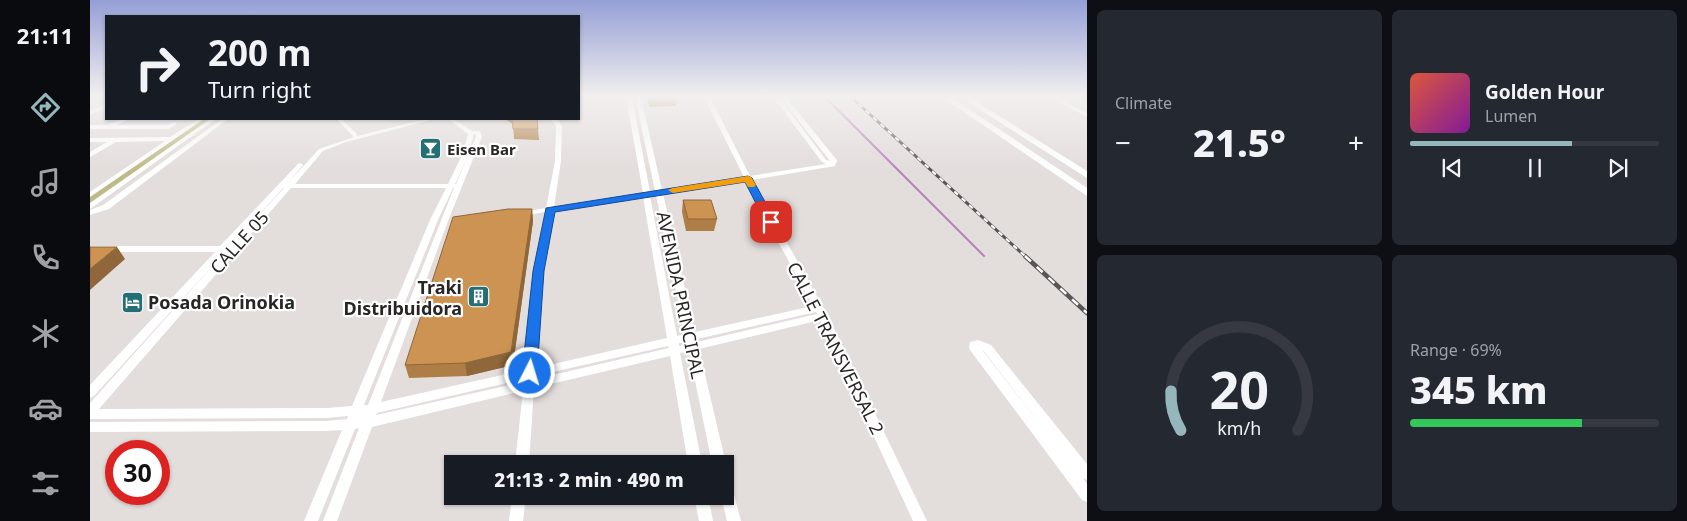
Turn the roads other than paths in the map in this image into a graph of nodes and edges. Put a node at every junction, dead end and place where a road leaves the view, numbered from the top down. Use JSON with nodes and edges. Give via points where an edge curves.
{"nodes":[{"id":1,"x":121,"y":121,"type":"edge"},
{"id":2,"x":198,"y":121,"type":"edge"},
{"id":3,"x":210,"y":121,"type":"edge"},
{"id":4,"x":222,"y":121,"type":"edge"},
{"id":5,"x":341,"y":121,"type":"edge"},
{"id":6,"x":414,"y":121,"type":"edge"},
{"id":7,"x":420,"y":121,"type":"edge"},
{"id":8,"x":455,"y":121,"type":"edge"},
{"id":9,"x":462,"y":121,"type":"edge"},
{"id":10,"x":556,"y":121,"type":"edge"},
{"id":11,"x":633,"y":121,"type":"edge"},
{"id":12,"x":643,"y":121,"type":"edge"},
{"id":13,"x":719,"y":121,"type":"edge"},
{"id":14,"x":796,"y":121,"type":"edge"},
{"id":15,"x":801,"y":121,"type":"edge"},
{"id":16,"x":982,"y":121,"type":"edge"},
{"id":17,"x":1002,"y":121,"type":"edge"},
{"id":18,"x":113,"y":124,"type":"junction"},
{"id":19,"x":406,"y":124,"type":"junction"},
{"id":20,"x":90,"y":126,"type":"edge"},
{"id":21,"x":106,"y":127,"type":"junction"},
{"id":22,"x":474,"y":132,"type":"junction"},
{"id":23,"x":355,"y":135,"type":"junction"},
{"id":24,"x":171,"y":139,"type":"junction"},
{"id":25,"x":184,"y":139,"type":"junction"},
{"id":26,"x":90,"y":140,"type":"edge"},
{"id":27,"x":115,"y":140,"type":"junction"},
{"id":28,"x":329,"y":144,"type":"junction"},
{"id":29,"x":813,"y":145,"type":"junction"},
{"id":30,"x":823,"y":145,"type":"junction"},
{"id":31,"x":90,"y":155,"type":"edge"},
{"id":32,"x":824,"y":161,"type":"junction"},
{"id":33,"x":833,"y":165,"type":"junction"},
{"id":34,"x":1087,"y":175,"type":"edge"},
{"id":35,"x":746,"y":176,"type":"junction"},
{"id":36,"x":286,"y":184,"type":"junction"},
{"id":37,"x":456,"y":184,"type":"junction"},
{"id":38,"x":658,"y":190,"type":"junction"},
{"id":39,"x":646,"y":192,"type":"junction"},
{"id":40,"x":1087,"y":193,"type":"edge"},
{"id":41,"x":90,"y":195,"type":"edge"},
{"id":42,"x":90,"y":206,"type":"edge"},
{"id":43,"x":550,"y":207,"type":"junction"},
{"id":44,"x":515,"y":213,"type":"edge"},
{"id":45,"x":90,"y":214,"type":"edge"},
{"id":46,"x":442,"y":225,"type":"junction"},
{"id":47,"x":90,"y":249,"type":"edge"},
{"id":48,"x":222,"y":249,"type":"junction"},
{"id":49,"x":234,"y":249,"type":"junction"},
{"id":50,"x":821,"y":312,"type":"junction"},
{"id":51,"x":691,"y":342,"type":"junction"},
{"id":52,"x":673,"y":346,"type":"junction"},
{"id":53,"x":529,"y":379,"type":"junction"},
{"id":54,"x":90,"y":393,"type":"edge"},
{"id":55,"x":372,"y":410,"type":"junction"},
{"id":56,"x":90,"y":412,"type":"edge"},
{"id":57,"x":355,"y":412,"type":"junction"},
{"id":58,"x":367,"y":422,"type":"junction"},
{"id":59,"x":350,"y":424,"type":"junction"},
{"id":60,"x":90,"y":427,"type":"edge"},
{"id":61,"x":523,"y":455,"type":"edge"},
{"id":62,"x":693,"y":455,"type":"edge"},
{"id":63,"x":717,"y":455,"type":"edge"},
{"id":64,"x":1087,"y":474,"type":"edge"},
{"id":65,"x":1087,"y":495,"type":"edge"},
{"id":66,"x":517,"y":505,"type":"edge"},
{"id":67,"x":703,"y":505,"type":"edge"},
{"id":68,"x":730,"y":505,"type":"edge"},
{"id":69,"x":310,"y":521,"type":"edge"},
{"id":70,"x":330,"y":521,"type":"edge"},
{"id":71,"x":516,"y":521,"type":"edge"},
{"id":72,"x":706,"y":521,"type":"edge"},
{"id":73,"x":734,"y":521,"type":"edge"},
{"id":74,"x":920,"y":521,"type":"edge"}],
"edges":[{"from":1,"to":18,"type":"street"},
{"from":2,"to":24,"type":"street"},
{"from":3,"to":25,"type":"street"},
{"from":4,"to":45,"type":"street","via":[[106,207]]},
{"from":5,"to":23,"type":"street"},
{"from":6,"to":19,"type":"street"},
{"from":7,"to":19,"type":"street"},
{"from":8,"to":22,"type":"street"},
{"from":9,"to":22,"type":"street"},
{"from":10,"to":43,"type":"street","via":[[559,126],[558,162]]},
{"from":11,"to":39,"type":"street","name":"AVENIDA PRINCIPAL"},
{"from":12,"to":38,"type":"street","name":"AVENIDA PRINCIPAL"},
{"from":13,"to":35,"type":"street","name":"CALLE TRANSVERSAL 2"},
{"from":14,"to":29,"type":"street"},
{"from":15,"to":30,"type":"street"},
{"from":16,"to":40,"type":"highway"},
{"from":17,"to":34,"type":"highway"},
{"from":18,"to":20,"type":"street"},
{"from":18,"to":21,"type":"street"},
{"from":18,"to":21,"type":"street","via":[[174,124],[169,127]]},
{"from":19,"to":23,"type":"street"},
{"from":19,"to":28,"type":"street"},
{"from":20,"to":21,"type":"street"},
{"from":22,"to":37,"type":"street"},
{"from":23,"to":28,"type":"street"},
{"from":24,"to":25,"type":"street"},
{"from":24,"to":27,"type":"street"},
{"from":24,"to":41,"type":"street"},
{"from":25,"to":42,"type":"street"},
{"from":26,"to":27,"type":"street"},
{"from":27,"to":31,"type":"street"},
{"from":28,"to":36,"type":"street","name":"CALLE 05"},
{"from":29,"to":30,"type":"street"},
{"from":29,"to":32,"type":"street"},
{"from":30,"to":33,"type":"street","via":[[834,160]]},
{"from":32,"to":33,"type":"street"},
{"from":32,"to":35,"type":"street"},
{"from":33,"to":35,"type":"street"},
{"from":35,"to":38,"type":"street"},
{"from":35,"to":50,"type":"street","name":"CALLE TRANSVERSAL 2"},
{"from":36,"to":37,"type":"street"},
{"from":36,"to":48,"type":"street","name":"CALLE 05"},
{"from":36,"to":49,"type":"street","name":"CALLE 05"},
{"from":37,"to":46,"type":"street"},
{"from":38,"to":39,"type":"street"},
{"from":38,"to":51,"type":"street","name":"AVENIDA PRINCIPAL"},
{"from":39,"to":43,"type":"street"},
{"from":39,"to":52,"type":"street","name":"AVENIDA PRINCIPAL"},
{"from":43,"to":44,"type":"street"},
{"from":43,"to":53,"type":"street","via":[[538,271]]},
{"from":46,"to":55,"type":"street"},
{"from":46,"to":57,"type":"street"},
{"from":47,"to":48,"type":"street"},
{"from":48,"to":49,"type":"street"},
{"from":48,"to":54,"type":"street","name":"CALLE 05"},
{"from":49,"to":56,"type":"street","name":"CALLE 05"},
{"from":50,"to":51,"type":"street"},
{"from":50,"to":74,"type":"street","name":"CALLE TRANSVERSAL 2"},
{"from":51,"to":52,"type":"street"},
{"from":51,"to":63,"type":"street","name":"AVENIDA PRINCIPAL"},
{"from":52,"to":53,"type":"street"},
{"from":52,"to":62,"type":"street","name":"AVENIDA PRINCIPAL"},
{"from":53,"to":55,"type":"street"},
{"from":53,"to":58,"type":"street"},
{"from":53,"to":61,"type":"street"},
{"from":55,"to":57,"type":"street"},
{"from":55,"to":58,"type":"street"},
{"from":56,"to":57,"type":"street"},
{"from":57,"to":59,"type":"street"},
{"from":58,"to":59,"type":"street"},
{"from":58,"to":70,"type":"street"},
{"from":59,"to":60,"type":"street"},
{"from":59,"to":69,"type":"street"},
{"from":64,"to":65,"type":"street","via":[[987,348],[974,345]]},
{"from":66,"to":71,"type":"street"},
{"from":67,"to":72,"type":"street"},
{"from":68,"to":73,"type":"street"}]}
